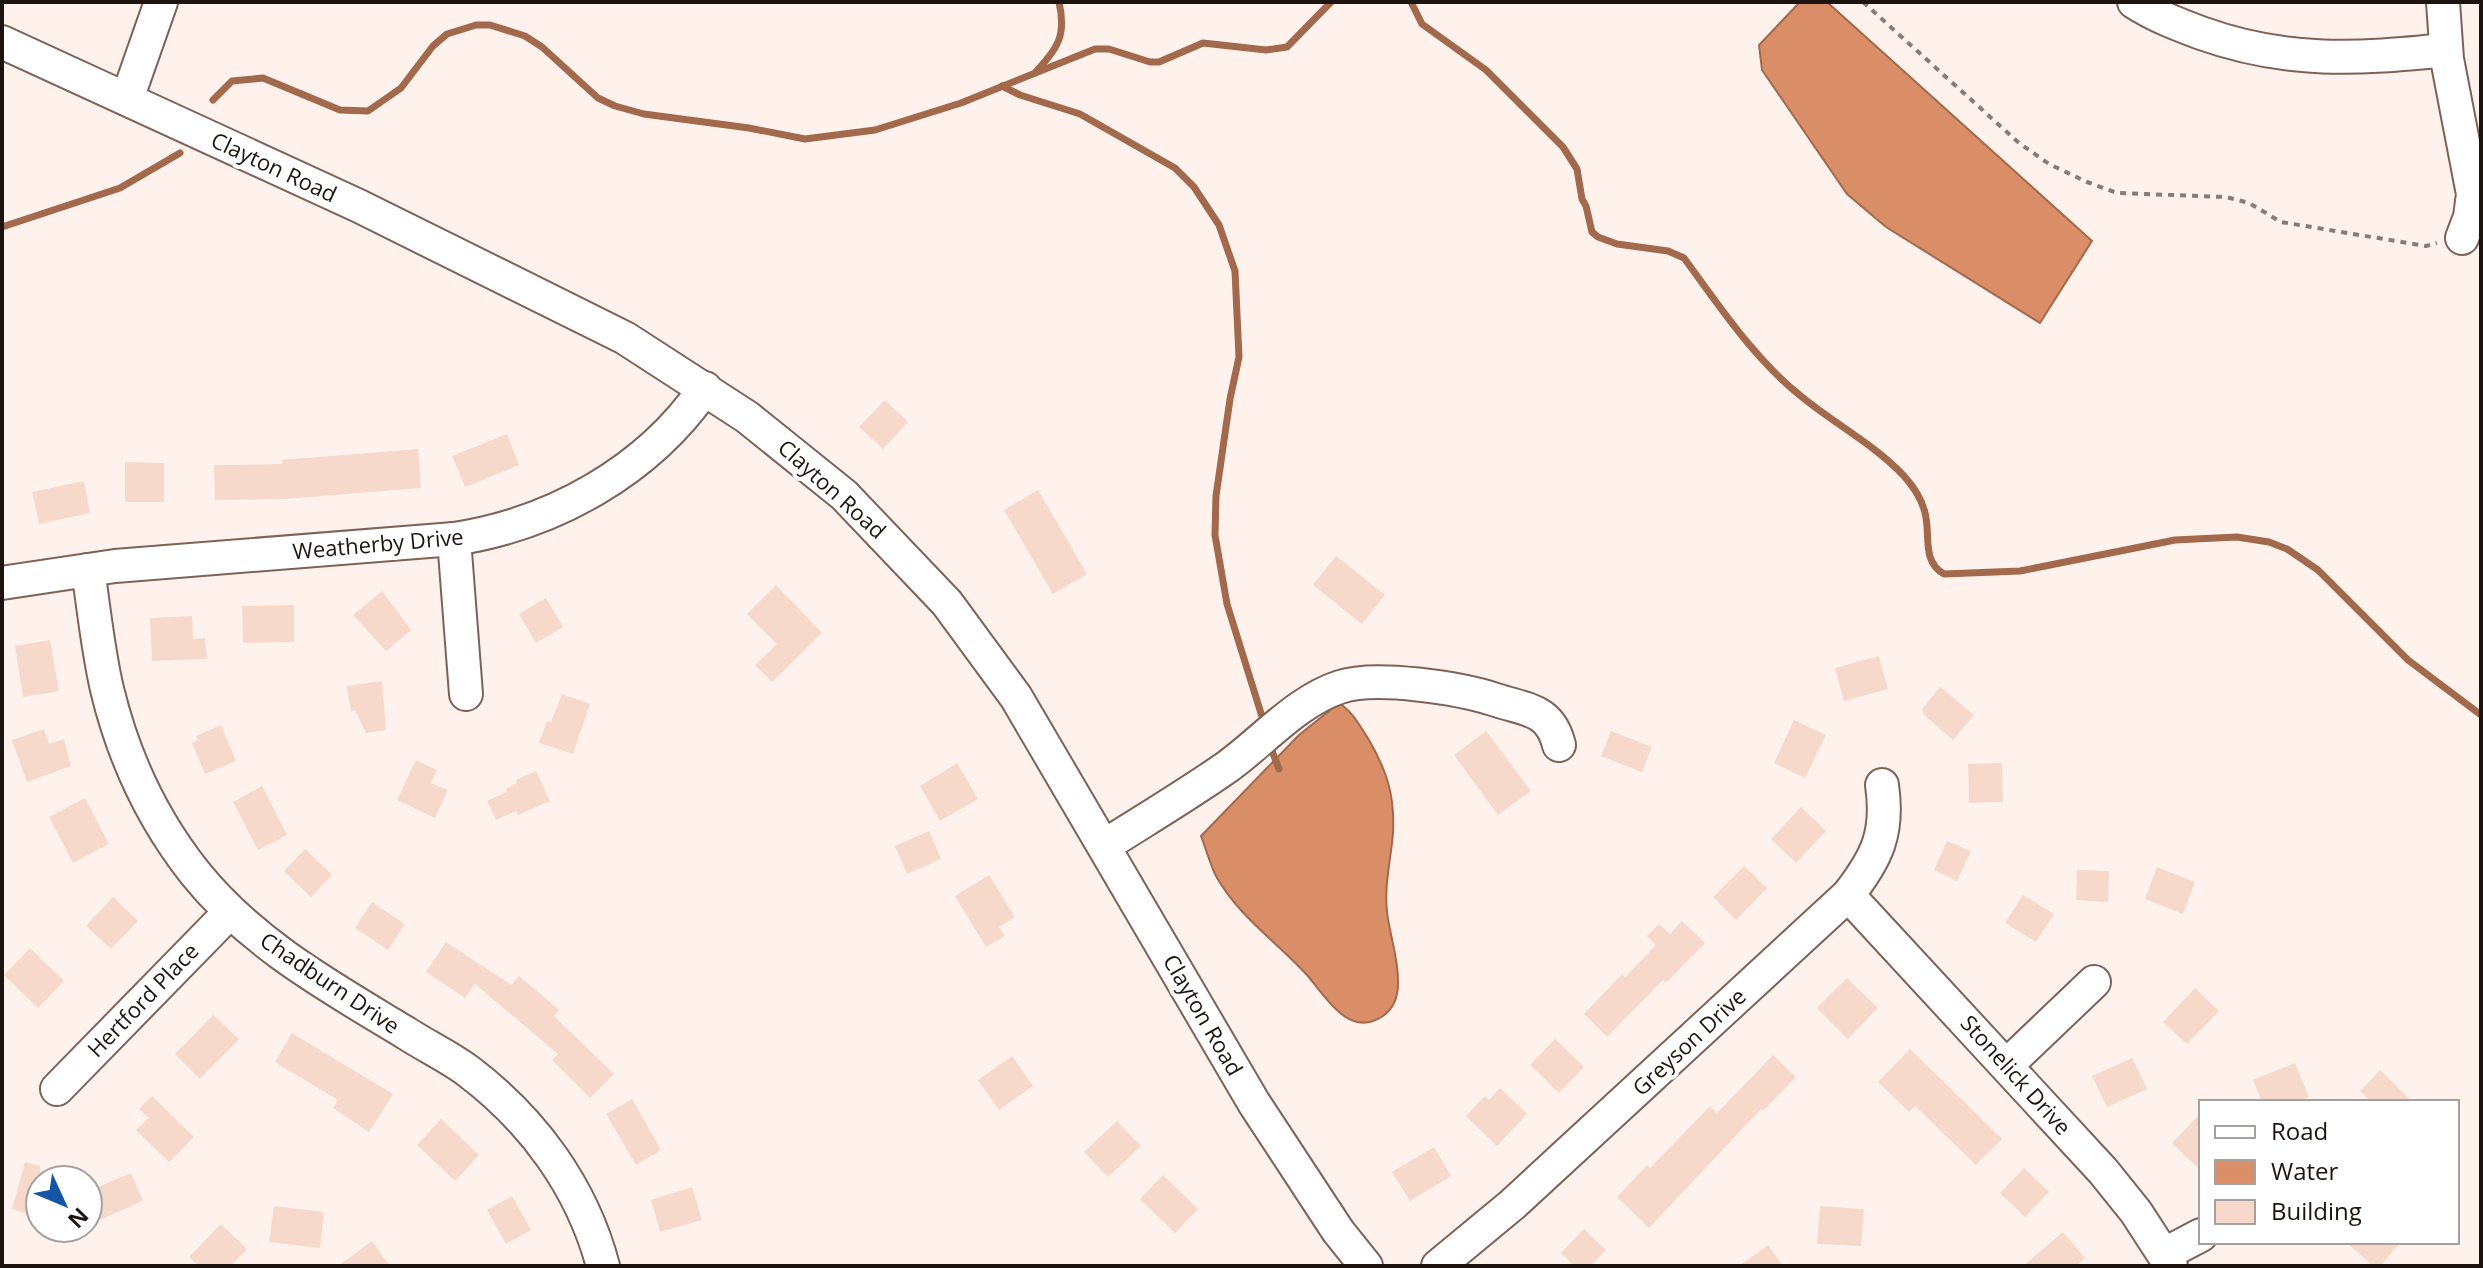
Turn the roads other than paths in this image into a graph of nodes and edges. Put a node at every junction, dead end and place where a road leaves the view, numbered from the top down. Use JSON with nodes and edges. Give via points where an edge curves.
{"nodes":[{"id":1,"x":161,"y":2,"type":"edge"},
{"id":2,"x":2134,"y":2,"type":"edge"},
{"id":3,"x":2443,"y":2,"type":"edge"},
{"id":4,"x":2,"y":42,"type":"edge"},
{"id":5,"x":2446,"y":50,"type":"junction"},
{"id":6,"x":127,"y":99,"type":"junction"},
{"id":7,"x":2462,"y":238,"type":"road end"},
{"id":8,"x":705,"y":388,"type":"junction"},
{"id":9,"x":454,"y":539,"type":"junction"},
{"id":10,"x":88,"y":570,"type":"junction"},
{"id":11,"x":2,"y":583,"type":"edge"},
{"id":12,"x":466,"y":694,"type":"dead end"},
{"id":13,"x":1559,"y":745,"type":"dead end"},
{"id":14,"x":1882,"y":785,"type":"dead end"},
{"id":15,"x":1104,"y":846,"type":"junction"},
{"id":16,"x":1848,"y":895,"type":"junction"},
{"id":17,"x":230,"y":912,"type":"junction"},
{"id":18,"x":2094,"y":982,"type":"dead end"},
{"id":19,"x":2007,"y":1065,"type":"junction"},
{"id":20,"x":57,"y":1089,"type":"dead end"},
{"id":21,"x":2199,"y":1237,"type":"edge"},
{"id":22,"x":2168,"y":1260,"type":"edge"},
{"id":23,"x":603,"y":1266,"type":"edge"},
{"id":24,"x":1366,"y":1266,"type":"edge"},
{"id":25,"x":1438,"y":1266,"type":"edge"}],
"edges":[{"from":1,"to":6,"type":"street"},
{"from":2,"to":5,"type":"street","via":[[2157,17],[2235,45],[2303,57]]},
{"from":3,"to":5,"type":"street"},
{"from":4,"to":6,"type":"street","name":"Clayton Road"},
{"from":5,"to":7,"type":"street","via":[[2473,194]]},
{"from":6,"to":8,"type":"street","name":"Clayton Road","via":[[581,315]]},
{"from":8,"to":9,"type":"street","name":"Weatherby Drive","via":[[676,426],[606,482],[529,521]]},
{"from":8,"to":15,"type":"street","name":"Clayton Road","via":[[844,495],[947,603],[1016,697]]},
{"from":9,"to":10,"type":"street","name":"Weatherby Drive"},
{"from":9,"to":12,"type":"street"},
{"from":10,"to":11,"type":"street","name":"Weatherby Drive"},
{"from":10,"to":17,"type":"street","name":"Chadburn Drive","via":[[106,687],[130,761],[165,830]]},
{"from":13,"to":15,"type":"street","via":[[1555,728],[1544,715],[1485,696],[1376,681],[1343,685],[1318,696],[1227,766]]},
{"from":14,"to":16,"type":"street","name":"Greyson Drive","via":[[1884,830],[1866,872]]},
{"from":15,"to":24,"type":"street","name":"Clayton Road","via":[[1254,1103]]},
{"from":16,"to":19,"type":"street","name":"Stonelick Drive"},
{"from":16,"to":25,"type":"street","name":"Greyson Drive","via":[[1513,1204]]},
{"from":17,"to":20,"type":"street","name":"Hertford Place"},
{"from":17,"to":23,"type":"street","name":"Chadburn Drive","via":[[312,976],[466,1070],[503,1100],[558,1165],[582,1207]]},
{"from":18,"to":19,"type":"street"},
{"from":19,"to":22,"type":"street","name":"Stonelick Drive","via":[[2103,1171]]},
{"from":21,"to":22,"type":"street"}]}
